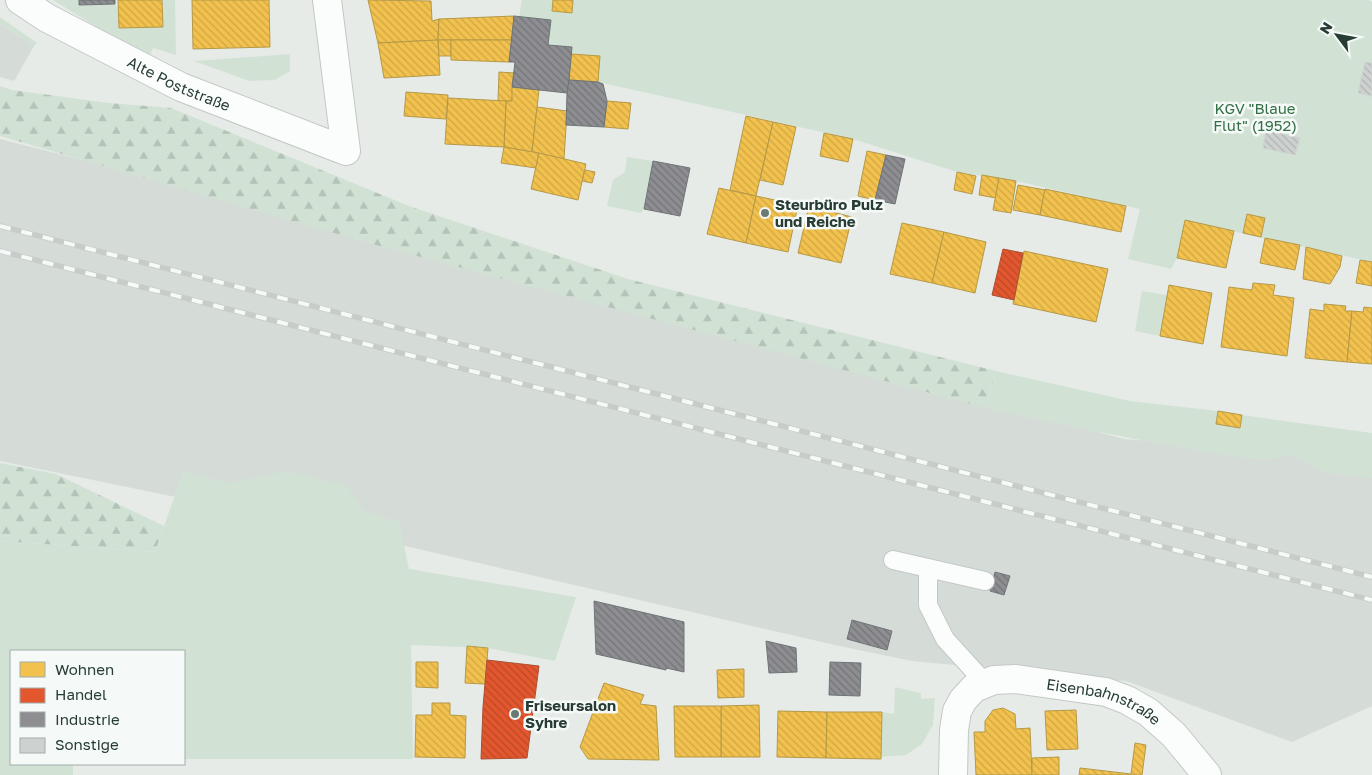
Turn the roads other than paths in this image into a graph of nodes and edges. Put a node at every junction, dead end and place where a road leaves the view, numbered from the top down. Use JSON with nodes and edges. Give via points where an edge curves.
{"nodes":[{"id":1,"x":20,"y":0,"type":"edge"},
{"id":2,"x":326,"y":0,"type":"edge"},
{"id":3,"x":893,"y":560,"type":"dead end"},
{"id":4,"x":928,"y":568,"type":"junction"},
{"id":5,"x":985,"y":581,"type":"dead end"},
{"id":6,"x":980,"y":686,"type":"junction"},
{"id":7,"x":953,"y":775,"type":"edge"},
{"id":8,"x":1207,"y":775,"type":"edge"}],
"edges":[{"from":1,"to":2,"type":"street","name":"Alte Poststraße","via":[[47,18],[181,87],[346,151]]},
{"from":3,"to":4,"type":"lane"},
{"from":4,"to":5,"type":"lane"},
{"from":4,"to":6,"type":"lane","via":[[928,605],[945,639]]},
{"from":6,"to":7,"type":"street","via":[[963,700],[957,711]]},
{"from":6,"to":8,"type":"street","name":"Eisenbahnstraße","via":[[994,680],[1016,679],[1106,692],[1127,700],[1148,712],[1174,735]]}]}
